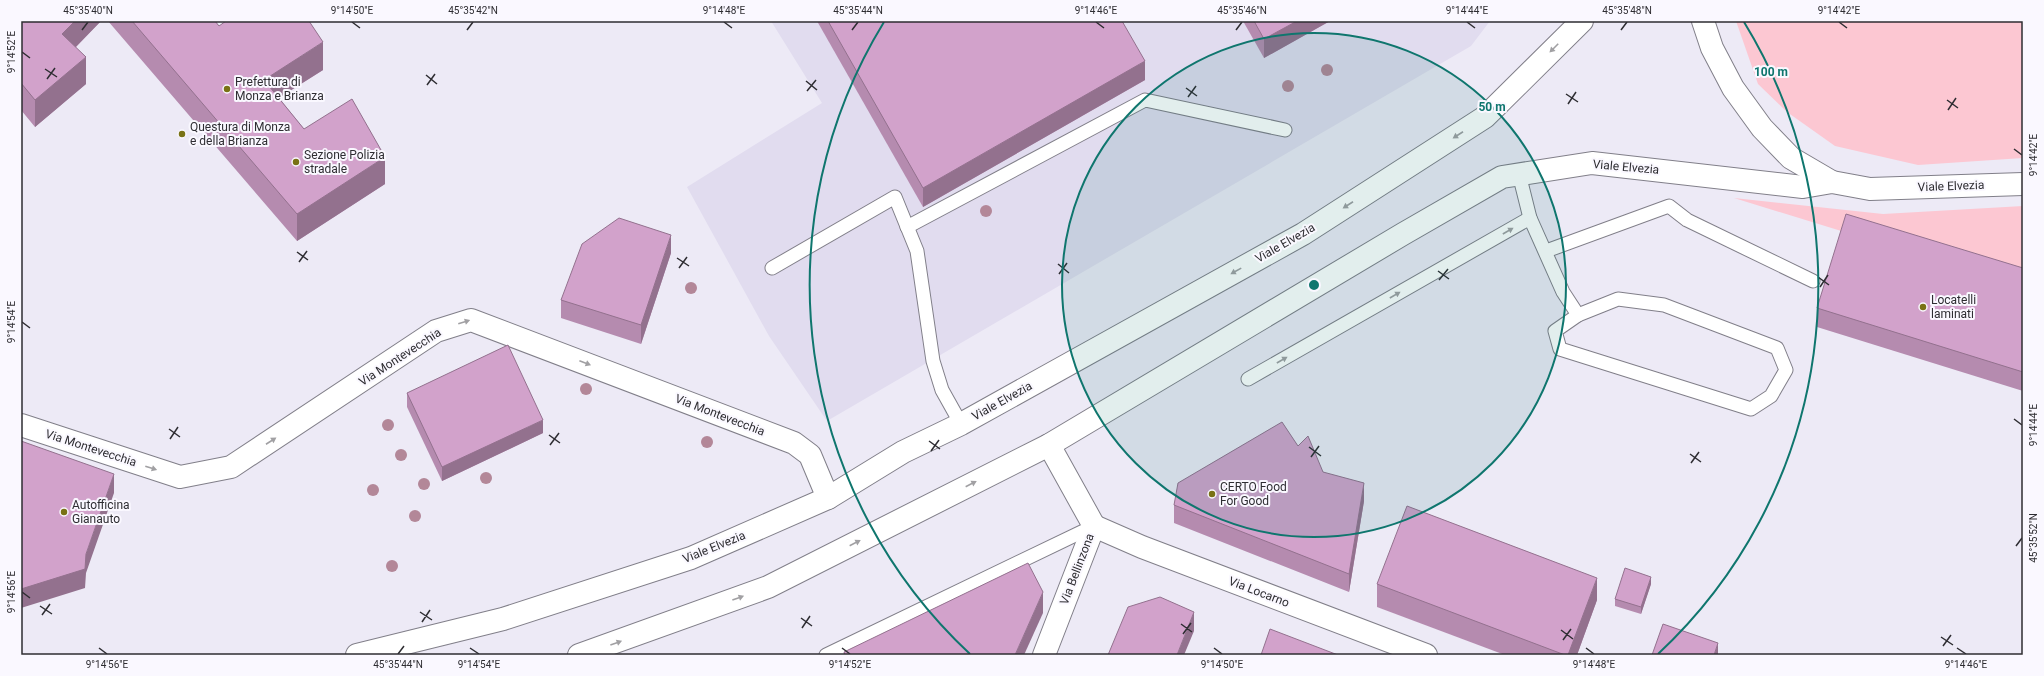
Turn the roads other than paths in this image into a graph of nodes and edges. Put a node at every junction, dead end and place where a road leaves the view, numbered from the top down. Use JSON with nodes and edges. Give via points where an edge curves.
{"nodes":[{"id":1,"x":1703,"y":21,"type":"edge"},
{"id":2,"x":1580,"y":22,"type":"edge"},
{"id":3,"x":1285,"y":130,"type":"dead end"},
{"id":4,"x":1520,"y":174,"type":"junction"},
{"id":5,"x":1832,"y":182,"type":"junction"},
{"id":6,"x":2023,"y":184,"type":"edge"},
{"id":7,"x":1530,"y":218,"type":"junction"},
{"id":8,"x":907,"y":227,"type":"junction"},
{"id":9,"x":1546,"y":251,"type":"junction"},
{"id":10,"x":772,"y":268,"type":"dead end"},
{"id":11,"x":1813,"y":281,"type":"dead end"},
{"id":12,"x":1578,"y":315,"type":"junction"},
{"id":13,"x":1248,"y":379,"type":"dead end"},
{"id":14,"x":961,"y":424,"type":"junction"},
{"id":15,"x":21,"y":425,"type":"edge"},
{"id":16,"x":1049,"y":445,"type":"junction"},
{"id":17,"x":828,"y":498,"type":"junction"},
{"id":18,"x":1094,"y":526,"type":"junction"},
{"id":19,"x":358,"y":655,"type":"edge"},
{"id":20,"x":579,"y":655,"type":"edge"},
{"id":21,"x":826,"y":655,"type":"edge"},
{"id":22,"x":1044,"y":655,"type":"edge"},
{"id":23,"x":1426,"y":655,"type":"edge"}],
"edges":[{"from":1,"to":5,"type":"main road","name":"Viale Elvezia","via":[[1712,48],[1733,88],[1762,128],[1791,158]]},
{"from":2,"to":14,"type":"main road","name":"Viale Elvezia","one_way":true,"via":[[1485,117],[1303,234]]},
{"from":3,"to":8,"type":"lane","via":[[1145,100]]},
{"from":4,"to":5,"type":"main road","name":"Viale Elvezia","via":[[1592,163],[1802,187]]},
{"from":4,"to":7,"type":"lane"},
{"from":4,"to":16,"type":"main road","name":"Viale Elvezia","via":[[1502,177]]},
{"from":5,"to":6,"type":"main road","name":"Viale Elvezia","via":[[1870,189]]},
{"from":7,"to":9,"type":"lane"},
{"from":13,"to":7,"type":"lane","one_way":true},
{"from":8,"to":10,"type":"lane","via":[[895,197]]},
{"from":8,"to":14,"type":"lane","via":[[917,251],[933,360],[942,390]]},
{"from":9,"to":11,"type":"lane","via":[[1669,206],[1687,220]]},
{"from":9,"to":12,"type":"lane","via":[[1563,292]]},
{"from":12,"to":12,"type":"lane","via":[[1618,299],[1664,305],[1777,348],[1786,370],[1771,396],[1751,409],[1560,349],[1555,331]]},
{"from":14,"to":17,"type":"main road","name":"Viale Elvezia","via":[[903,452]]},
{"from":15,"to":17,"type":"main road","name":"Via Montevecchia","one_way":true,"via":[[180,477],[231,467],[436,330],[471,320],[794,443],[810,455]]},
{"from":16,"to":18,"type":"main road","name":"Via Bellinzona"},
{"from":20,"to":16,"type":"main road","name":"Viale Elvezia","one_way":true,"via":[[768,587]]},
{"from":17,"to":19,"type":"main road","name":"Viale Elvezia","via":[[691,558],[504,618]]},
{"from":18,"to":21,"type":"lane"},
{"from":18,"to":22,"type":"main road","name":"Via Bellinzona"},
{"from":18,"to":23,"type":"main road","name":"Via Locarno","via":[[1142,547]]}]}
